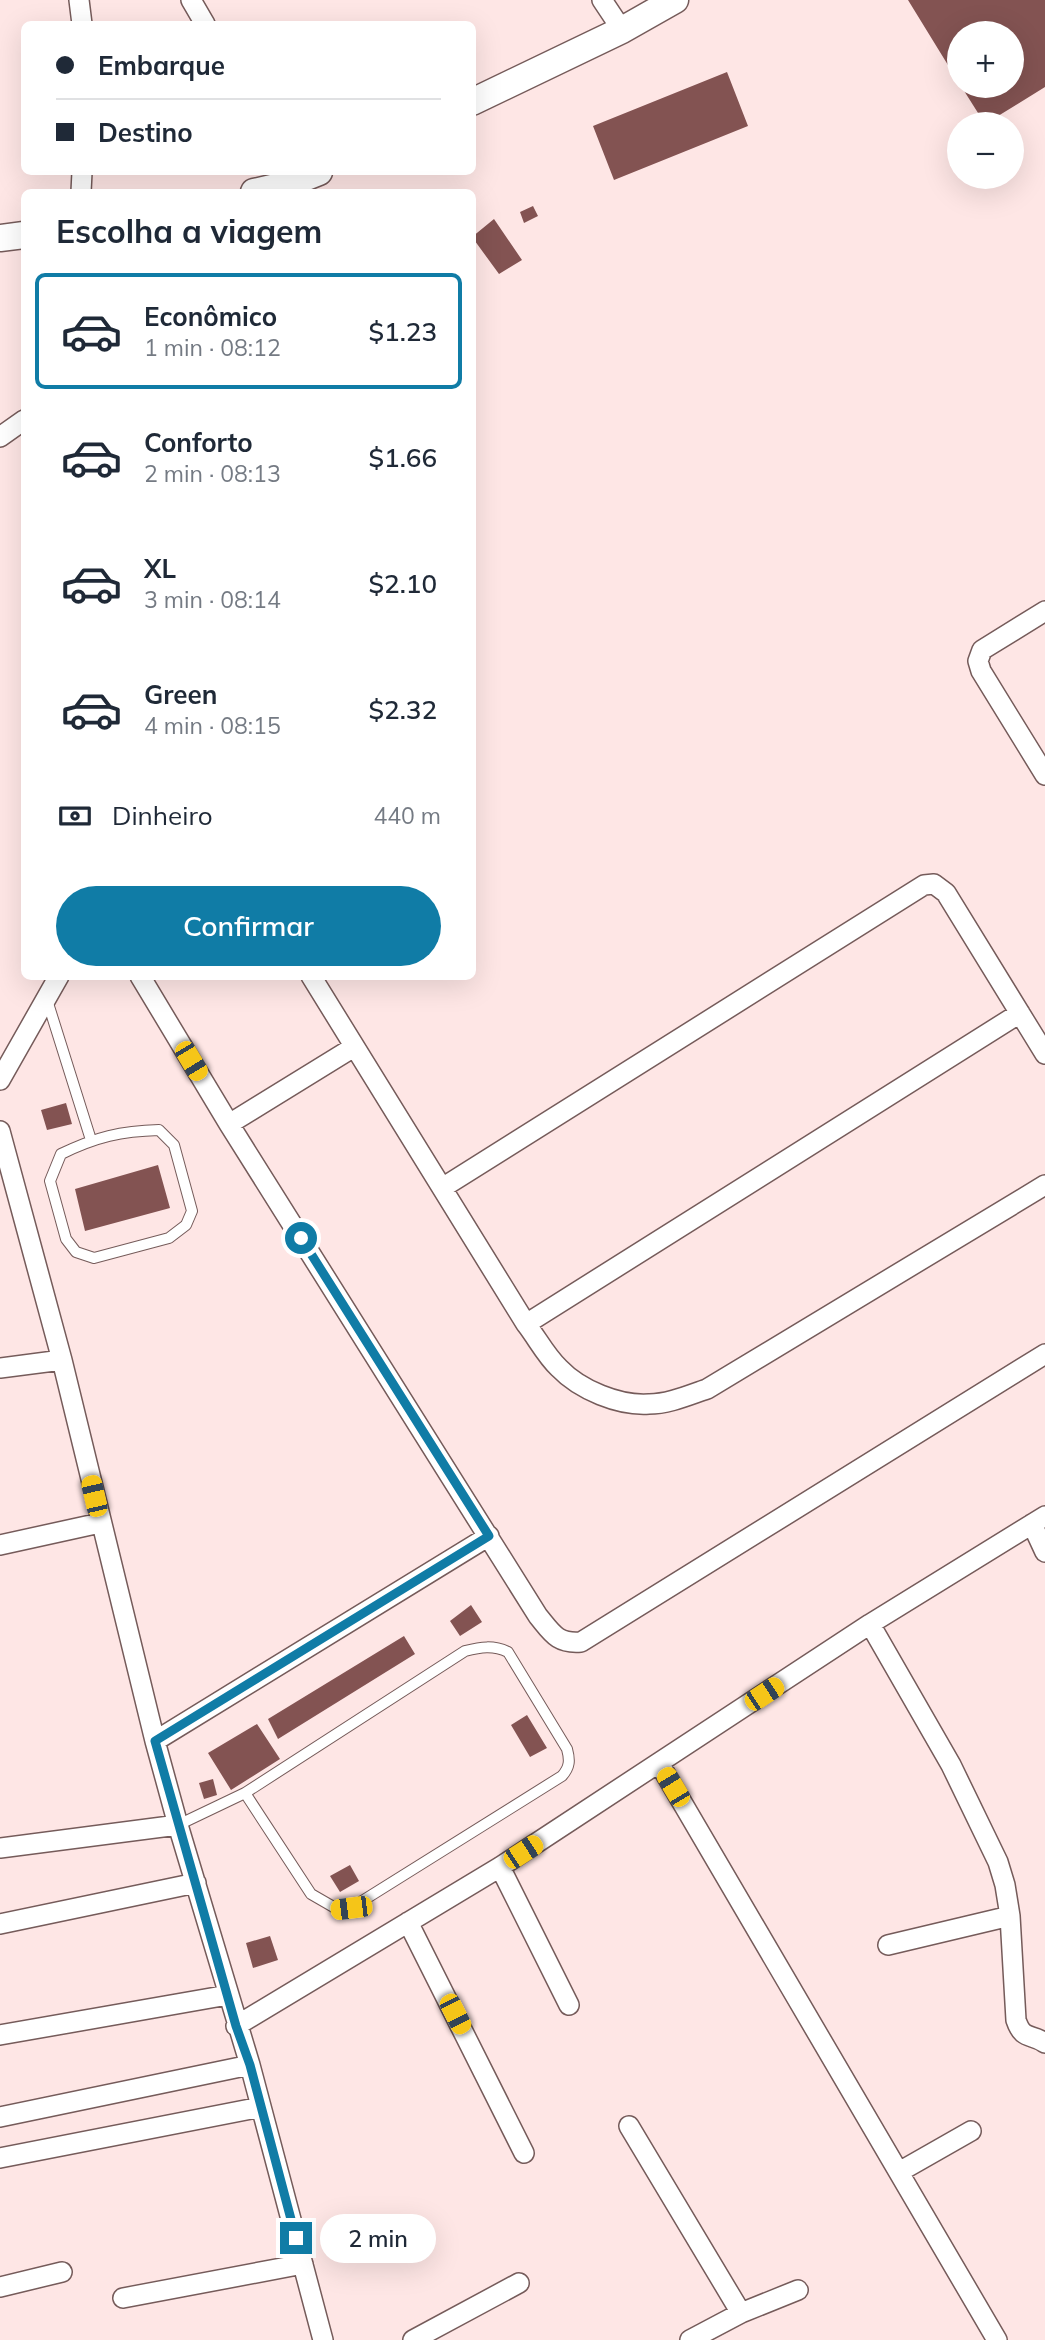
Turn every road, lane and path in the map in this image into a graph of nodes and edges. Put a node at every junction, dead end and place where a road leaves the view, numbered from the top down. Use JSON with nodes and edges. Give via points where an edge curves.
{"nodes":[{"id":1,"x":79,"y":0,"type":"edge"},
{"id":2,"x":191,"y":0,"type":"edge"},
{"id":3,"x":602,"y":0,"type":"edge"},
{"id":4,"x":676,"y":0,"type":"edge"},
{"id":5,"x":82,"y":21,"type":"edge"},
{"id":6,"x":203,"y":21,"type":"edge"},
{"id":7,"x":622,"y":30,"type":"junction"},
{"id":8,"x":476,"y":100,"type":"edge"},
{"id":9,"x":286,"y":178,"type":"edge"},
{"id":10,"x":261,"y":189,"type":"edge"},
{"id":11,"x":21,"y":235,"type":"edge"},
{"id":12,"x":0,"y":238,"type":"edge"},
{"id":13,"x":21,"y":422,"type":"edge"},
{"id":14,"x":0,"y":437,"type":"edge"},
{"id":15,"x":1045,"y":611,"type":"edge"},
{"id":16,"x":1045,"y":775,"type":"edge"},
{"id":17,"x":57,"y":980,"type":"edge"},
{"id":18,"x":142,"y":980,"type":"edge"},
{"id":19,"x":313,"y":980,"type":"edge"},
{"id":20,"x":47,"y":999,"type":"junction"},
{"id":21,"x":1020,"y":1013,"type":"junction"},
{"id":22,"x":354,"y":1047,"type":"junction"},
{"id":23,"x":1045,"y":1054,"type":"edge"},
{"id":24,"x":0,"y":1080,"type":"edge"},
{"id":25,"x":229,"y":1124,"type":"junction"},
{"id":26,"x":0,"y":1131,"type":"edge"},
{"id":27,"x":90,"y":1140,"type":"junction"},
{"id":28,"x":1045,"y":1185,"type":"edge"},
{"id":29,"x":442,"y":1188,"type":"junction"},
{"id":30,"x":526,"y":1324,"type":"junction"},
{"id":31,"x":1045,"y":1354,"type":"edge"},
{"id":32,"x":62,"y":1360,"type":"junction"},
{"id":33,"x":0,"y":1368,"type":"edge"},
{"id":34,"x":1038,"y":1520,"type":"edge"},
{"id":35,"x":100,"y":1522,"type":"junction"},
{"id":36,"x":489,"y":1536,"type":"junction"},
{"id":37,"x":0,"y":1545,"type":"edge"},
{"id":38,"x":1045,"y":1552,"type":"edge"},
{"id":39,"x":870,"y":1624,"type":"junction"},
{"id":40,"x":155,"y":1741,"type":"junction"},
{"id":41,"x":659,"y":1763,"type":"junction"},
{"id":42,"x":245,"y":1793,"type":"junction"},
{"id":43,"x":178,"y":1825,"type":"junction"},
{"id":44,"x":0,"y":1848,"type":"edge"},
{"id":45,"x":500,"y":1867,"type":"junction"},
{"id":46,"x":196,"y":1883,"type":"junction"},
{"id":47,"x":1010,"y":1916,"type":"junction"},
{"id":48,"x":408,"y":1922,"type":"junction"},
{"id":49,"x":0,"y":1924,"type":"edge"},
{"id":50,"x":888,"y":1945,"type":"dead end"},
{"id":51,"x":229,"y":1995,"type":"junction"},
{"id":52,"x":569,"y":2006,"type":"dead end"},
{"id":53,"x":236,"y":2026,"type":"junction"},
{"id":54,"x":0,"y":2035,"type":"edge"},
{"id":55,"x":1045,"y":2043,"type":"edge"},
{"id":56,"x":250,"y":2065,"type":"junction"},
{"id":57,"x":261,"y":2108,"type":"junction"},
{"id":58,"x":0,"y":2117,"type":"edge"},
{"id":59,"x":629,"y":2126,"type":"dead end"},
{"id":60,"x":971,"y":2131,"type":"dead end"},
{"id":61,"x":524,"y":2153,"type":"dead end"},
{"id":62,"x":0,"y":2158,"type":"edge"},
{"id":63,"x":899,"y":2172,"type":"junction"},
{"id":64,"x":303,"y":2264,"type":"junction"},
{"id":65,"x":62,"y":2272,"type":"dead end"},
{"id":66,"x":519,"y":2283,"type":"dead end"},
{"id":67,"x":0,"y":2287,"type":"edge"},
{"id":68,"x":798,"y":2290,"type":"dead end"},
{"id":69,"x":123,"y":2298,"type":"dead end"},
{"id":70,"x":741,"y":2313,"type":"junction"},
{"id":71,"x":323,"y":2340,"type":"edge"},
{"id":72,"x":412,"y":2340,"type":"edge"},
{"id":73,"x":690,"y":2340,"type":"edge"},
{"id":74,"x":997,"y":2340,"type":"edge"}],
"edges":[{"from":1,"to":5,"type":"street"},
{"from":2,"to":6,"type":"street"},
{"from":3,"to":7,"type":"street"},
{"from":4,"to":7,"type":"street"},
{"from":7,"to":8,"type":"street"},
{"from":9,"to":10,"type":"street"},
{"from":11,"to":12,"type":"street"},
{"from":13,"to":14,"type":"street"},
{"from":15,"to":16,"type":"street","via":[[982,650],[978,661]]},
{"from":17,"to":20,"type":"street"},
{"from":18,"to":25,"type":"street"},
{"from":19,"to":22,"type":"street"},
{"from":20,"to":24,"type":"street"},
{"from":20,"to":27,"type":"lane"},
{"from":21,"to":23,"type":"street"},
{"from":21,"to":29,"type":"street","via":[[946,893],[934,884],[924,886]]},
{"from":21,"to":30,"type":"street"},
{"from":22,"to":25,"type":"street"},
{"from":22,"to":29,"type":"street"},
{"from":25,"to":36,"type":"street"},
{"from":26,"to":32,"type":"street"},
{"from":27,"to":27,"type":"lane","via":[[61,1154],[50,1181],[66,1239],[76,1252],[94,1258],[169,1238],[186,1225],[192,1211],[178,1158],[174,1145],[159,1130]]},
{"from":28,"to":30,"type":"street","via":[[708,1389],[680,1399],[649,1404],[617,1400],[586,1388],[559,1369]]},
{"from":29,"to":30,"type":"street"},
{"from":31,"to":36,"type":"street","via":[[581,1643],[567,1643],[555,1636]]},
{"from":32,"to":33,"type":"street"},
{"from":32,"to":35,"type":"street"},
{"from":34,"to":38,"type":"street"},
{"from":34,"to":39,"type":"street"},
{"from":35,"to":37,"type":"street"},
{"from":35,"to":40,"type":"street"},
{"from":36,"to":40,"type":"street"},
{"from":39,"to":41,"type":"street"},
{"from":39,"to":47,"type":"street","via":[[951,1765],[986,1838],[1001,1873]]},
{"from":40,"to":43,"type":"street"},
{"from":41,"to":45,"type":"street"},
{"from":41,"to":63,"type":"street"},
{"from":42,"to":42,"type":"lane","via":[[312,1894],[337,1909],[351,1908],[562,1776],[569,1769],[570,1758],[508,1652],[478,1648],[465,1651]]},
{"from":42,"to":43,"type":"lane"},
{"from":43,"to":44,"type":"street"},
{"from":43,"to":46,"type":"street"},
{"from":45,"to":48,"type":"street"},
{"from":45,"to":52,"type":"street"},
{"from":46,"to":49,"type":"street"},
{"from":46,"to":51,"type":"street"},
{"from":47,"to":50,"type":"street"},
{"from":47,"to":55,"type":"street","via":[[1016,2020],[1025,2036]]},
{"from":48,"to":53,"type":"street"},
{"from":48,"to":61,"type":"street"},
{"from":51,"to":53,"type":"street"},
{"from":51,"to":54,"type":"street"},
{"from":53,"to":56,"type":"street"},
{"from":56,"to":57,"type":"street"},
{"from":56,"to":58,"type":"street"},
{"from":57,"to":62,"type":"street"},
{"from":57,"to":64,"type":"street"},
{"from":59,"to":70,"type":"street"},
{"from":60,"to":63,"type":"street"},
{"from":63,"to":74,"type":"street"},
{"from":64,"to":69,"type":"street"},
{"from":64,"to":71,"type":"street"},
{"from":65,"to":67,"type":"street"},
{"from":66,"to":72,"type":"street"},
{"from":68,"to":70,"type":"street"},
{"from":70,"to":73,"type":"street"}]}
